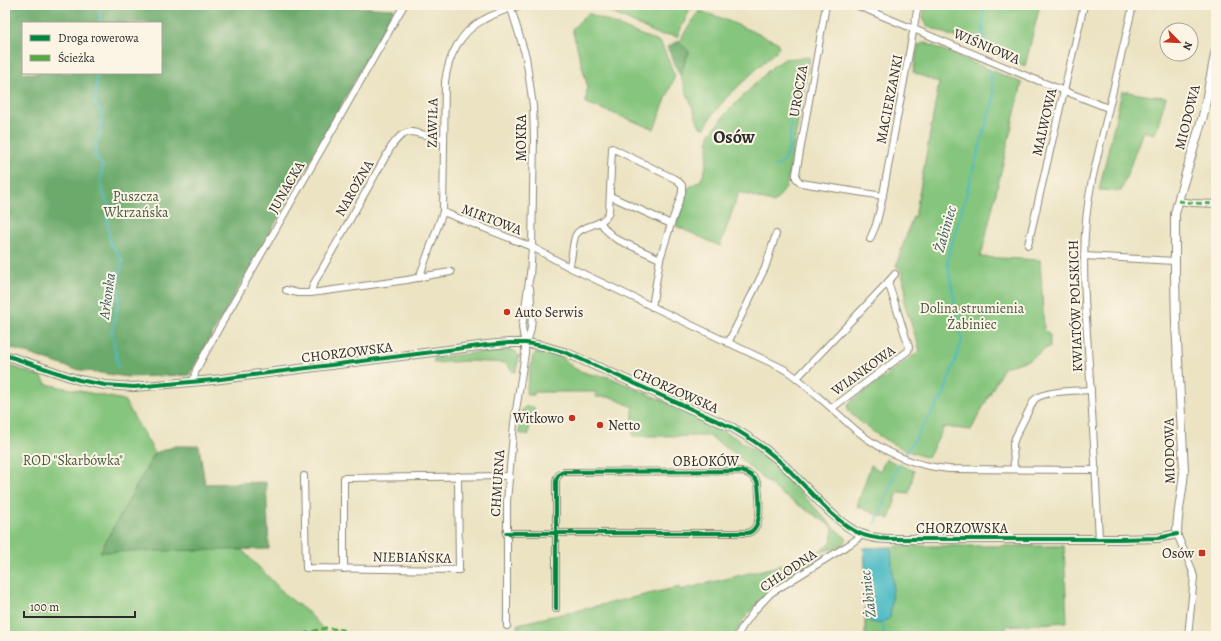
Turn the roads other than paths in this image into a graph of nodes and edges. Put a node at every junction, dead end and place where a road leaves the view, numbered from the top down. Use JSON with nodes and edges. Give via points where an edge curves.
{"nodes":[{"id":1,"x":404,"y":5,"type":"edge"},
{"id":2,"x":521,"y":5,"type":"edge"},
{"id":3,"x":826,"y":5,"type":"edge"},
{"id":4,"x":856,"y":5,"type":"edge"},
{"id":5,"x":918,"y":5,"type":"edge"},
{"id":6,"x":1084,"y":5,"type":"edge"},
{"id":7,"x":1133,"y":5,"type":"edge"},
{"id":8,"x":510,"y":7,"type":"edge"},
{"id":9,"x":914,"y":29,"type":"junction"},
{"id":10,"x":1216,"y":50,"type":"edge"},
{"id":11,"x":1064,"y":91,"type":"junction"},
{"id":12,"x":1108,"y":108,"type":"junction"},
{"id":13,"x":444,"y":139,"type":"junction"},
{"id":14,"x":610,"y":196,"type":"junction"},
{"id":15,"x":883,"y":196,"type":"junction"},
{"id":16,"x":1178,"y":201,"type":"junction"},
{"id":17,"x":1216,"y":204,"type":"edge"},
{"id":18,"x":443,"y":212,"type":"junction"},
{"id":19,"x":600,"y":222,"type":"junction"},
{"id":20,"x":671,"y":224,"type":"junction"},
{"id":21,"x":776,"y":234,"type":"dead end"},
{"id":22,"x":870,"y":238,"type":"dead end"},
{"id":23,"x":1028,"y":245,"type":"dead end"},
{"id":24,"x":532,"y":247,"type":"junction"},
{"id":25,"x":1084,"y":256,"type":"junction"},
{"id":26,"x":660,"y":258,"type":"junction"},
{"id":27,"x":1175,"y":261,"type":"junction"},
{"id":28,"x":570,"y":267,"type":"junction"},
{"id":29,"x":451,"y":272,"type":"dead end"},
{"id":30,"x":530,"y":274,"type":"junction"},
{"id":31,"x":895,"y":274,"type":"dead end"},
{"id":32,"x":419,"y":278,"type":"junction"},
{"id":33,"x":888,"y":282,"type":"junction"},
{"id":34,"x":286,"y":290,"type":"dead end"},
{"id":35,"x":311,"y":293,"type":"junction"},
{"id":36,"x":652,"y":307,"type":"junction"},
{"id":37,"x":526,"y":343,"type":"junction"},
{"id":38,"x":728,"y":343,"type":"junction"},
{"id":39,"x":5,"y":355,"type":"edge"},
{"id":40,"x":797,"y":378,"type":"junction"},
{"id":41,"x":192,"y":382,"type":"junction"},
{"id":42,"x":1091,"y":390,"type":"junction"},
{"id":43,"x":832,"y":408,"type":"junction"},
{"id":44,"x":1014,"y":469,"type":"junction"},
{"id":45,"x":1096,"y":470,"type":"junction"},
{"id":46,"x":304,"y":476,"type":"dead end"},
{"id":47,"x":458,"y":476,"type":"junction"},
{"id":48,"x":508,"y":476,"type":"junction"},
{"id":49,"x":506,"y":533,"type":"junction"},
{"id":50,"x":556,"y":533,"type":"junction"},
{"id":51,"x":862,"y":534,"type":"junction"},
{"id":52,"x":1177,"y":534,"type":"junction"},
{"id":53,"x":1099,"y":539,"type":"junction"},
{"id":54,"x":344,"y":569,"type":"junction"},
{"id":55,"x":556,"y":610,"type":"dead end"},
{"id":56,"x":507,"y":626,"type":"dead end"},
{"id":57,"x":737,"y":636,"type":"edge"},
{"id":58,"x":1188,"y":636,"type":"edge"}],
"edges":[{"from":1,"to":41,"type":"street","name":"JUNACKA","via":[[215,335]]},
{"from":2,"to":8,"type":"street","name":"ZAWIŁA"},
{"from":3,"to":15,"type":"street","name":"UROCZA","via":[[796,174],[798,181]]},
{"from":4,"to":9,"type":"street","name":"WIŚNIOWA"},
{"from":5,"to":9,"type":"street","name":"MACIERZANKI"},
{"from":6,"to":11,"type":"street","name":"MALWOWA"},
{"from":7,"to":12,"type":"street","name":"KWIATÓW POLSKICH"},
{"from":8,"to":13,"type":"street","name":"ZAWIŁA","via":[[474,25],[461,39],[454,52],[445,82]]},
{"from":8,"to":24,"type":"street","name":"MOKRA","via":[[526,57],[533,106]]},
{"from":9,"to":11,"type":"street","name":"WIŚNIOWA"},
{"from":9,"to":15,"type":"street","name":"MACIERZANKI"},
{"from":10,"to":16,"type":"street","name":"MIODOWA","via":[[1202,116]]},
{"from":11,"to":12,"type":"street","name":"WIŚNIOWA"},
{"from":11,"to":23,"type":"street","name":"MALWOWA"},
{"from":12,"to":25,"type":"street","name":"KWIATÓW POLSKICH","via":[[1087,206]]},
{"from":13,"to":18,"type":"street","name":"ZAWIŁA"},
{"from":13,"to":35,"type":"street","name":"NAROŻNA","via":[[412,132],[399,137],[313,285]]},
{"from":14,"to":19,"type":"street","via":[[609,212]]},
{"from":14,"to":20,"type":"street"},
{"from":14,"to":20,"type":"street","via":[[612,148],[677,180],[682,185],[682,193]]},
{"from":15,"to":22,"type":"street","name":"MACIERZANKI"},
{"from":16,"to":17,"type":"street"},
{"from":16,"to":27,"type":"street","name":"MIODOWA","via":[[1175,216]]},
{"from":18,"to":24,"type":"street","name":"MIRTOWA"},
{"from":18,"to":32,"type":"street","name":"ZAWIŁA"},
{"from":19,"to":26,"type":"street","via":[[616,239]]},
{"from":19,"to":28,"type":"street","via":[[580,230],[576,235]]},
{"from":20,"to":26,"type":"street"},
{"from":21,"to":38,"type":"street","via":[[765,268]]},
{"from":24,"to":28,"type":"street","name":"MIRTOWA"},
{"from":24,"to":30,"type":"street","name":"MOKRA"},
{"from":25,"to":27,"type":"street"},
{"from":25,"to":42,"type":"street","name":"KWIATÓW POLSKICH"},
{"from":26,"to":36,"type":"street"},
{"from":27,"to":52,"type":"street","name":"MIODOWA","via":[[1184,470]]},
{"from":28,"to":36,"type":"street","name":"MIRTOWA"},
{"from":29,"to":32,"type":"street"},
{"from":30,"to":37,"type":"street","name":"MOKRA","via":[[531,327]]},
{"from":30,"to":37,"type":"street","name":"MOKRA","via":[[522,324]]},
{"from":31,"to":33,"type":"street"},
{"from":32,"to":35,"type":"street"},
{"from":33,"to":40,"type":"street"},
{"from":33,"to":43,"type":"street","name":"WIANKOWA","via":[[909,347],[908,351]]},
{"from":34,"to":35,"type":"street"},
{"from":36,"to":38,"type":"street","name":"MIRTOWA"},
{"from":37,"to":41,"type":"street","name":"CHORZOWSKA","via":[[504,343]]},
{"from":37,"to":48,"type":"street","name":"CHMURNA"},
{"from":37,"to":51,"type":"street","name":"CHORZOWSKA","via":[[567,353],[733,428],[772,454],[837,518]]},
{"from":38,"to":40,"type":"street","name":"MIRTOWA","via":[[782,368]]},
{"from":39,"to":41,"type":"street","name":"CHORZOWSKA","via":[[79,380],[105,385],[134,387]]},
{"from":40,"to":43,"type":"street","name":"MIRTOWA"},
{"from":42,"to":44,"type":"street","via":[[1046,393],[1034,400],[1014,438]]},
{"from":42,"to":45,"type":"street","name":"KWIATÓW POLSKICH"},
{"from":43,"to":44,"type":"street","name":"MIRTOWA","via":[[874,443],[915,462],[949,469]]},
{"from":44,"to":45,"type":"street","name":"MIRTOWA"},
{"from":45,"to":53,"type":"street","name":"KWIATÓW POLSKICH"},
{"from":46,"to":54,"type":"street","name":"NIEBIAŃSKA","via":[[306,568]]},
{"from":47,"to":48,"type":"street"},
{"from":47,"to":54,"type":"street","via":[[344,478]]},
{"from":47,"to":54,"type":"street","name":"NIEBIAŃSKA","via":[[459,570]]},
{"from":48,"to":49,"type":"street","name":"CHMURNA"},
{"from":49,"to":50,"type":"street","name":"OBŁOKÓW"},
{"from":49,"to":56,"type":"street","name":"CHMURNA"},
{"from":50,"to":50,"type":"street","name":"OBŁOKÓW","via":[[751,532],[756,528],[759,519],[758,484],[752,475],[742,471],[564,472],[558,475],[556,481]]},
{"from":50,"to":55,"type":"street","name":"OBŁOKÓW"},
{"from":51,"to":53,"type":"street","name":"CHORZOWSKA","via":[[877,538],[907,539]]},
{"from":51,"to":57,"type":"street","name":"CHŁODNA","via":[[771,593],[754,611]]},
{"from":52,"to":53,"type":"street","name":"CHORZOWSKA","via":[[1158,538]]},
{"from":52,"to":58,"type":"street","name":"MIODOWA","via":[[1194,577]]}]}
